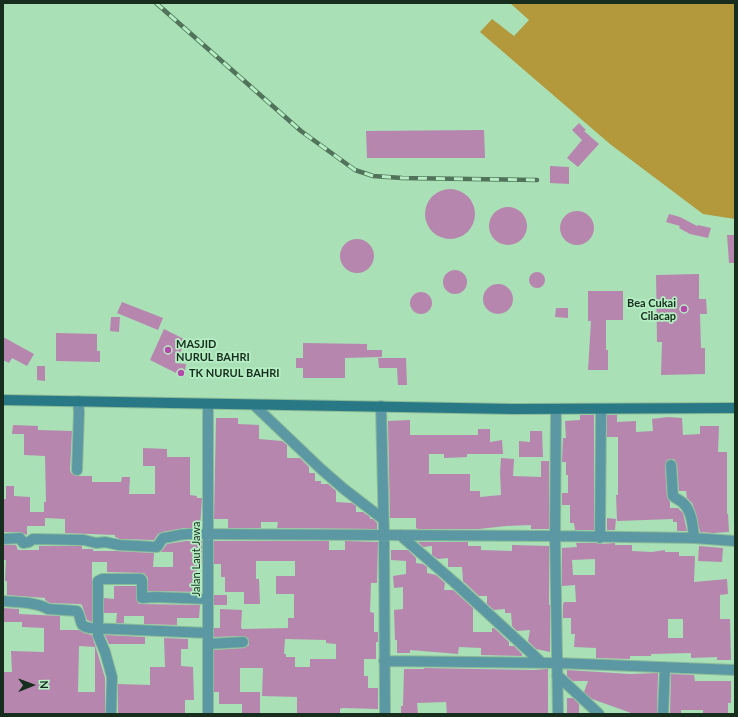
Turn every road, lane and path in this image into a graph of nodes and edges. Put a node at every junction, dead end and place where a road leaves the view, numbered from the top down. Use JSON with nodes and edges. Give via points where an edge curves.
{"nodes":[{"id":1,"x":3,"y":400,"type":"edge"},
{"id":2,"x":78,"y":401,"type":"junction"},
{"id":3,"x":208,"y":404,"type":"junction"},
{"id":4,"x":254,"y":404,"type":"junction"},
{"id":5,"x":381,"y":406,"type":"junction"},
{"id":6,"x":735,"y":408,"type":"edge"},
{"id":7,"x":556,"y":410,"type":"junction"},
{"id":8,"x":601,"y":410,"type":"junction"},
{"id":9,"x":671,"y":465,"type":"dead end"},
{"id":10,"x":77,"y":470,"type":"dead end"},
{"id":11,"x":383,"y":519,"type":"junction"},
{"id":12,"x":208,"y":534,"type":"junction"},
{"id":13,"x":384,"y":535,"type":"junction"},
{"id":14,"x":400,"y":535,"type":"junction"},
{"id":15,"x":555,"y":536,"type":"junction"},
{"id":16,"x":600,"y":538,"type":"junction"},
{"id":17,"x":694,"y":538,"type":"junction"},
{"id":18,"x":3,"y":539,"type":"edge"},
{"id":19,"x":735,"y":541,"type":"edge"},
{"id":20,"x":208,"y":599,"type":"junction"},
{"id":21,"x":3,"y":601,"type":"edge"},
{"id":22,"x":98,"y":629,"type":"junction"},
{"id":23,"x":208,"y":633,"type":"junction"},
{"id":24,"x":243,"y":642,"type":"dead end"},
{"id":25,"x":208,"y":644,"type":"junction"},
{"id":26,"x":384,"y":660,"type":"junction"},
{"id":27,"x":542,"y":663,"type":"junction"},
{"id":28,"x":557,"y":663,"type":"junction"},
{"id":29,"x":665,"y":667,"type":"junction"},
{"id":30,"x":735,"y":670,"type":"edge"},
{"id":31,"x":557,"y":675,"type":"junction"},
{"id":32,"x":111,"y":714,"type":"edge"},
{"id":33,"x":208,"y":714,"type":"edge"},
{"id":34,"x":385,"y":714,"type":"edge"},
{"id":35,"x":558,"y":714,"type":"edge"},
{"id":36,"x":599,"y":714,"type":"edge"},
{"id":37,"x":663,"y":714,"type":"edge"}],
"edges":[{"from":1,"to":2,"type":"main road"},
{"from":2,"to":3,"type":"main road"},
{"from":2,"to":10,"type":"street"},
{"from":3,"to":4,"type":"main road"},
{"from":3,"to":12,"type":"street","name":"Jalan Laut Jawa"},
{"from":4,"to":5,"type":"main road"},
{"from":4,"to":11,"type":"street","via":[[321,469]]},
{"from":5,"to":7,"type":"main road"},
{"from":5,"to":11,"type":"street"},
{"from":6,"to":8,"type":"main road"},
{"from":7,"to":8,"type":"main road"},
{"from":7,"to":15,"type":"street"},
{"from":8,"to":16,"type":"street"},
{"from":9,"to":17,"type":"street","via":[[673,497],[688,509]]},
{"from":11,"to":13,"type":"street"},
{"from":12,"to":13,"type":"street"},
{"from":12,"to":18,"type":"street","via":[[182,534],[164,538],[157,547],[84,540],[33,539],[23,543],[20,538]]},
{"from":12,"to":20,"type":"street","name":"Jalan Laut Jawa"},
{"from":13,"to":14,"type":"street"},
{"from":13,"to":26,"type":"street"},
{"from":14,"to":15,"type":"street"},
{"from":14,"to":27,"type":"street"},
{"from":15,"to":16,"type":"street"},
{"from":15,"to":28,"type":"street"},
{"from":16,"to":17,"type":"street"},
{"from":17,"to":19,"type":"street"},
{"from":20,"to":22,"type":"street","via":[[154,596],[142,598],[142,580],[102,579],[98,582]]},
{"from":20,"to":23,"type":"street","name":"Jalan Laut Jawa"},
{"from":21,"to":22,"type":"street","via":[[77,611],[84,627]]},
{"from":22,"to":23,"type":"street"},
{"from":22,"to":32,"type":"street","via":[[112,677]]},
{"from":23,"to":25,"type":"street","name":"Jalan Laut Jawa"},
{"from":24,"to":25,"type":"street"},
{"from":25,"to":33,"type":"street","name":"Jalan Laut Jawa"},
{"from":26,"to":27,"type":"street"},
{"from":26,"to":34,"type":"street"},
{"from":27,"to":28,"type":"street"},
{"from":28,"to":29,"type":"street"},
{"from":28,"to":31,"type":"street"},
{"from":29,"to":30,"type":"street"},
{"from":29,"to":37,"type":"street"},
{"from":31,"to":35,"type":"street"},
{"from":31,"to":36,"type":"street"}]}
